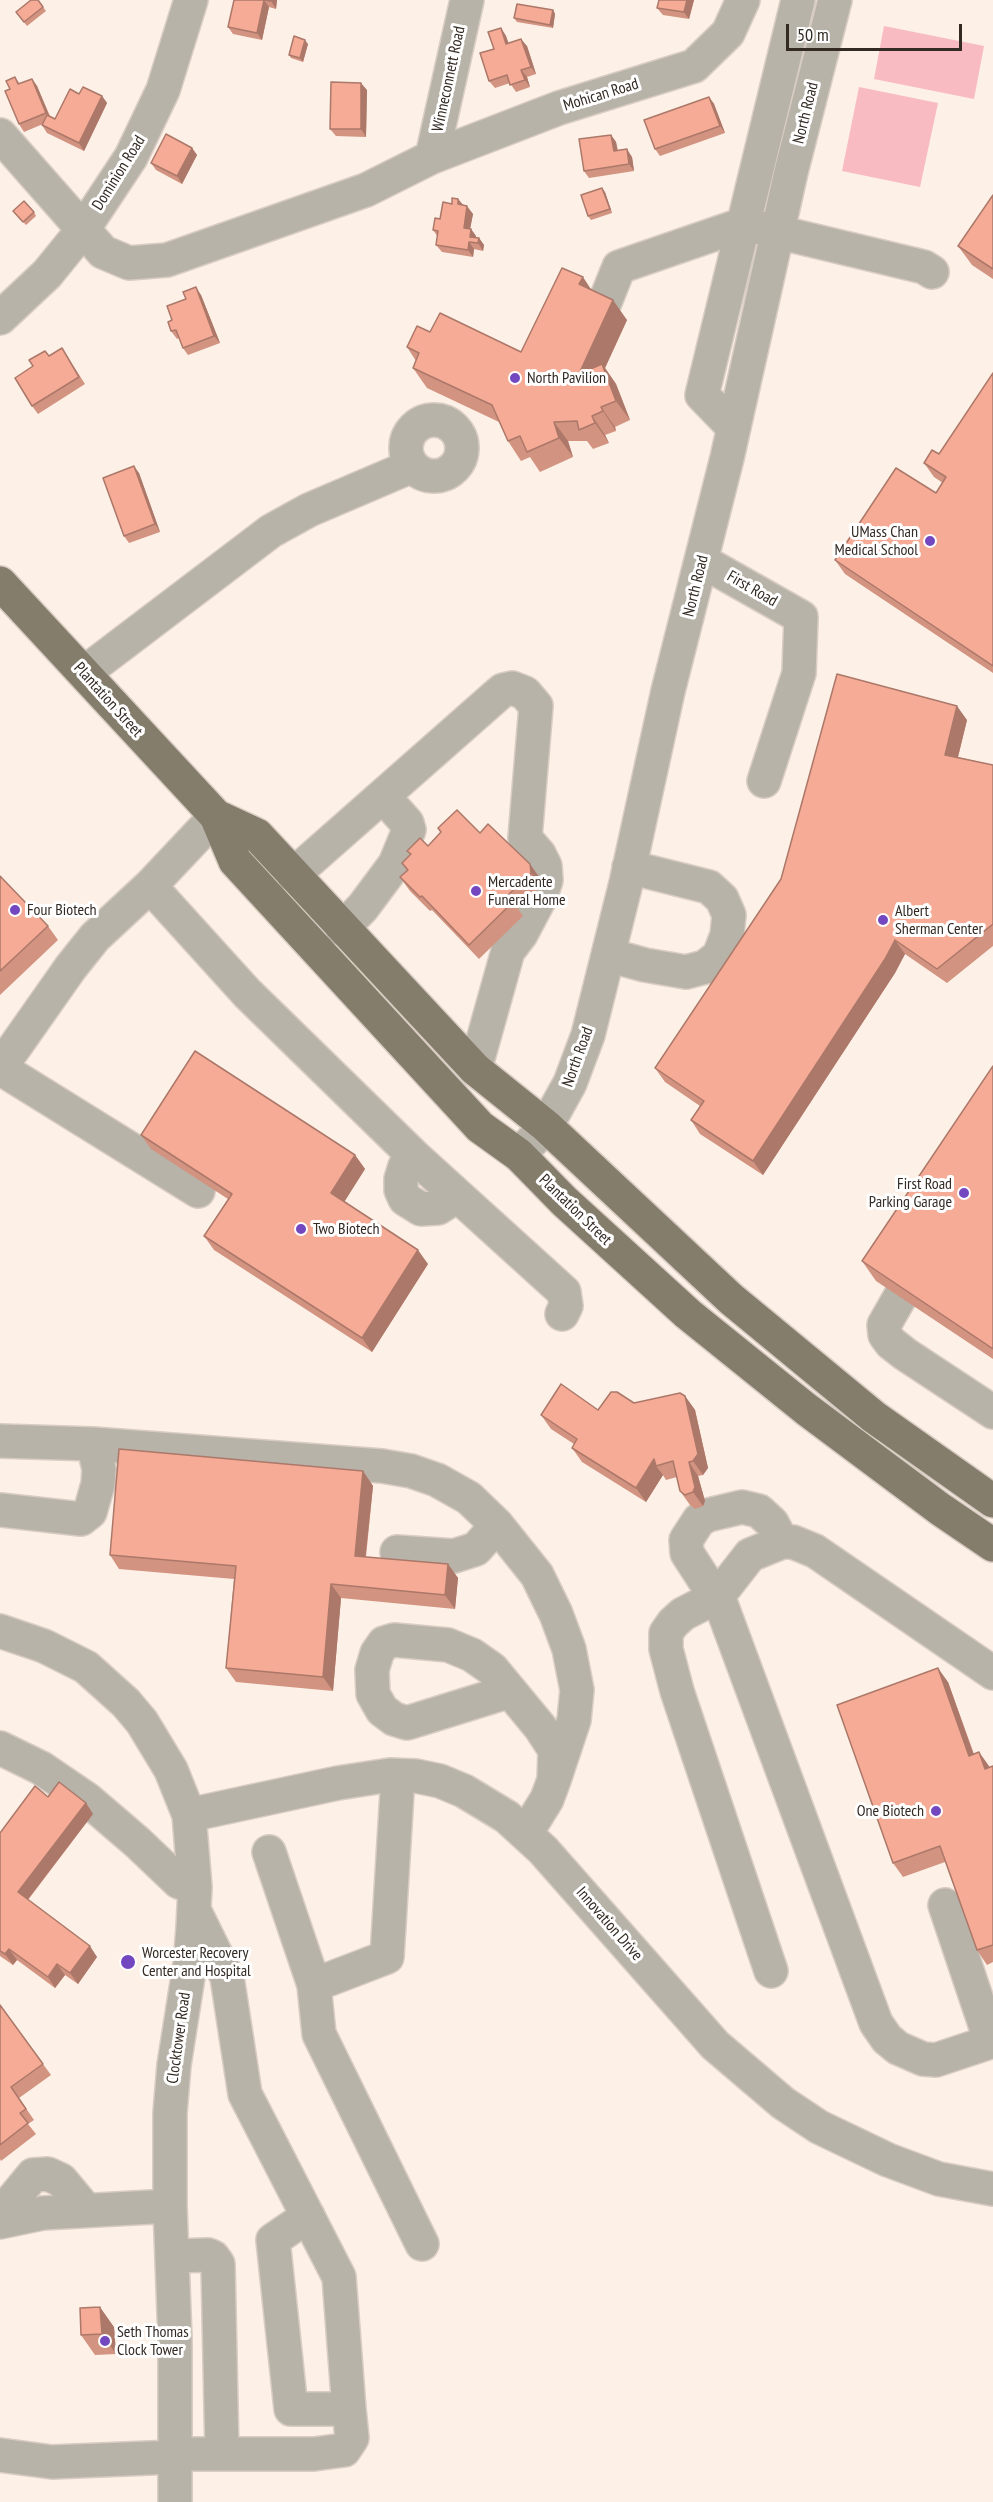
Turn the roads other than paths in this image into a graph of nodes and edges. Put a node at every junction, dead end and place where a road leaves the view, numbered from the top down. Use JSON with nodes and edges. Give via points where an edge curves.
{"nodes":[{"id":1,"x":191,"y":0,"type":"edge"},
{"id":2,"x":466,"y":0,"type":"edge"},
{"id":3,"x":742,"y":0,"type":"edge"},
{"id":4,"x":798,"y":0,"type":"edge"},
{"id":5,"x":835,"y":0,"type":"edge"},
{"id":6,"x":0,"y":135,"type":"edge"},
{"id":7,"x":432,"y":157,"type":"junction"},
{"id":8,"x":744,"y":224,"type":"junction"},
{"id":9,"x":778,"y":230,"type":"junction"},
{"id":10,"x":82,"y":231,"type":"junction"},
{"id":11,"x":932,"y":272,"type":"dead end"},
{"id":12,"x":604,"y":302,"type":"edge"},
{"id":13,"x":0,"y":318,"type":"edge"},
{"id":14,"x":733,"y":427,"type":"junction"},
{"id":15,"x":412,"y":466,"type":"dead end"},
{"id":16,"x":702,"y":561,"type":"junction"},
{"id":17,"x":3,"y":592,"type":"edge"},
{"id":18,"x":84,"y":673,"type":"junction"},
{"id":19,"x":764,"y":781,"type":"dead end"},
{"id":20,"x":383,"y":796,"type":"junction"},
{"id":21,"x":216,"y":816,"type":"junction"},
{"id":22,"x":629,"y":867,"type":"junction"},
{"id":23,"x":293,"y":875,"type":"junction"},
{"id":24,"x":150,"y":886,"type":"junction"},
{"id":25,"x":342,"y":929,"type":"junction"},
{"id":26,"x":608,"y":955,"type":"junction"},
{"id":27,"x":0,"y":1068,"type":"edge"},
{"id":28,"x":475,"y":1069,"type":"junction"},
{"id":29,"x":546,"y":1126,"type":"junction"},
{"id":30,"x":519,"y":1155,"type":"junction"},
{"id":31,"x":198,"y":1191,"type":"edge"},
{"id":32,"x":900,"y":1297,"type":"edge"},
{"id":33,"x":562,"y":1314,"type":"dead end"},
{"id":34,"x":990,"y":1403,"type":"edge"},
{"id":35,"x":0,"y":1441,"type":"edge"},
{"id":36,"x":93,"y":1444,"type":"junction"},
{"id":37,"x":993,"y":1501,"type":"edge"},
{"id":38,"x":0,"y":1510,"type":"edge"},
{"id":39,"x":497,"y":1525,"type":"junction"},
{"id":40,"x":782,"y":1542,"type":"junction"},
{"id":41,"x":993,"y":1545,"type":"edge"},
{"id":42,"x":397,"y":1552,"type":"dead end"},
{"id":43,"x":718,"y":1596,"type":"junction"},
{"id":44,"x":0,"y":1630,"type":"edge"},
{"id":45,"x":993,"y":1673,"type":"edge"},
{"id":46,"x":510,"y":1691,"type":"dead end"},
{"id":47,"x":0,"y":1748,"type":"edge"},
{"id":48,"x":398,"y":1776,"type":"junction"},
{"id":49,"x":554,"y":1780,"type":"junction"},
{"id":50,"x":189,"y":1815,"type":"junction"},
{"id":51,"x":526,"y":1833,"type":"junction"},
{"id":52,"x":269,"y":1852,"type":"dead end"},
{"id":53,"x":195,"y":1899,"type":"junction"},
{"id":54,"x":945,"y":1905,"type":"dead end"},
{"id":55,"x":771,"y":1971,"type":"dead end"},
{"id":56,"x":314,"y":1985,"type":"junction"},
{"id":57,"x":992,"y":2041,"type":"edge"},
{"id":58,"x":993,"y":2189,"type":"edge"},
{"id":59,"x":171,"y":2206,"type":"junction"},
{"id":60,"x":86,"y":2210,"type":"junction"},
{"id":61,"x":0,"y":2215,"type":"edge"},
{"id":62,"x":308,"y":2216,"type":"junction"},
{"id":63,"x":0,"y":2222,"type":"edge"},
{"id":64,"x":422,"y":2244,"type":"dead end"},
{"id":65,"x":172,"y":2256,"type":"junction"},
{"id":66,"x":349,"y":2409,"type":"junction"},
{"id":67,"x":222,"y":2454,"type":"junction"},
{"id":68,"x":0,"y":2455,"type":"edge"},
{"id":69,"x":174,"y":2456,"type":"junction"},
{"id":70,"x":175,"y":2502,"type":"edge"}],
"edges":[{"from":1,"to":10,"type":"street","name":"Dominion Road","via":[[173,61],[144,132]]},
{"from":2,"to":7,"type":"street","name":"Winneconnett Road"},
{"from":3,"to":7,"type":"street","name":"Mohican Road","via":[[728,33],[694,66],[559,108]]},
{"from":4,"to":8,"type":"street"},
{"from":5,"to":9,"type":"street","name":"North Road"},
{"from":6,"to":10,"type":"street","name":"Mohican Road"},
{"from":7,"to":10,"type":"street","name":"Mohican Road","via":[[366,190],[167,260],[129,263],[103,252]]},
{"from":8,"to":9,"type":"street"},
{"from":8,"to":12,"type":"street","via":[[619,267]]},
{"from":8,"to":14,"type":"street","via":[[702,395]]},
{"from":9,"to":11,"type":"street"},
{"from":9,"to":14,"type":"street","name":"North Road"},
{"from":10,"to":13,"type":"street","name":"Dominion Road","via":[[46,274]]},
{"from":14,"to":16,"type":"street","name":"North Road"},
{"from":15,"to":18,"type":"street","via":[[309,510],[271,531]]},
{"from":16,"to":19,"type":"street","name":"First Road","via":[[801,617],[799,673]]},
{"from":16,"to":22,"type":"street","name":"North Road"},
{"from":17,"to":18,"type":"main road","name":"Plantation Street"},
{"from":18,"to":21,"type":"main road","name":"Plantation Street"},
{"from":20,"to":23,"type":"street"},
{"from":20,"to":25,"type":"street","via":[[409,830],[395,864]]},
{"from":20,"to":28,"type":"street","via":[[503,690],[520,690],[536,706],[525,838],[542,860],[546,880],[521,934],[508,951]]},
{"from":21,"to":23,"type":"main road","name":"Plantation Street","via":[[257,835]]},
{"from":21,"to":24,"type":"street"},
{"from":21,"to":30,"type":"main road","name":"Plantation Street","via":[[235,861],[480,1127]]},
{"from":22,"to":26,"type":"street","name":"North Road"},
{"from":22,"to":26,"type":"street","via":[[709,887],[722,899],[729,915],[728,935],[719,956],[705,967],[686,972]]},
{"from":23,"to":25,"type":"main road","name":"Plantation Street"},
{"from":24,"to":27,"type":"street","via":[[89,945]]},
{"from":24,"to":33,"type":"street","via":[[247,993],[414,1156],[401,1179],[400,1190],[405,1199],[421,1209],[438,1208],[455,1194],[564,1292],[566,1306]]},
{"from":25,"to":28,"type":"main road","name":"Plantation Street"},
{"from":26,"to":29,"type":"street","name":"North Road","via":[[584,1045],[570,1083]]},
{"from":27,"to":31,"type":"street"},
{"from":28,"to":29,"type":"main road","name":"Plantation Street"},
{"from":29,"to":30,"type":"street","name":"North Road"},
{"from":29,"to":37,"type":"main road","name":"Plantation Street","via":[[754,1319],[874,1417]]},
{"from":30,"to":41,"type":"main road","name":"Plantation Street","via":[[688,1314],[806,1408]]},
{"from":32,"to":34,"type":"street","via":[[884,1325],[891,1343]]},
{"from":35,"to":36,"type":"street"},
{"from":36,"to":38,"type":"street","via":[[98,1484],[90,1512],[81,1519]]},
{"from":36,"to":39,"type":"street","via":[[381,1466],[411,1472],[437,1480],[469,1498]]},
{"from":39,"to":42,"type":"street","via":[[476,1549],[454,1556]]},
{"from":39,"to":49,"type":"street","via":[[537,1575],[569,1649],[577,1690],[574,1720]]},
{"from":40,"to":43,"type":"street","via":[[750,1555]]},
{"from":40,"to":43,"type":"street","via":[[772,1523],[759,1511],[742,1507],[699,1520],[686,1540],[687,1553]]},
{"from":40,"to":45,"type":"street","via":[[815,1551]]},
{"from":43,"to":55,"type":"street","via":[[682,1614],[673,1623],[666,1633],[666,1649]]},
{"from":43,"to":57,"type":"street","via":[[876,2023],[898,2048],[923,2059],[936,2060]]},
{"from":44,"to":50,"type":"street","name":"Clocktower Road","via":[[86,1667],[119,1696],[156,1743]]},
{"from":46,"to":49,"type":"street","via":[[555,1750]]},
{"from":47,"to":53,"type":"street","via":[[41,1768],[88,1800]]},
{"from":48,"to":50,"type":"street","name":"Innovation Drive","via":[[338,1783]]},
{"from":48,"to":51,"type":"street","name":"Innovation Drive","via":[[440,1781],[464,1791]]},
{"from":48,"to":56,"type":"street","via":[[387,1957]]},
{"from":49,"to":51,"type":"street"},
{"from":50,"to":53,"type":"street","name":"Clocktower Road"},
{"from":51,"to":58,"type":"street","name":"Innovation Drive","via":[[715,2045],[788,2107],[819,2127],[888,2160],[939,2179]]},
{"from":52,"to":56,"type":"street"},
{"from":53,"to":59,"type":"street","name":"Clocktower Road","via":[[170,2113]]},
{"from":53,"to":62,"type":"street","via":[[227,1977],[245,2094]]},
{"from":54,"to":57,"type":"street"},
{"from":56,"to":64,"type":"street","via":[[319,2034]]},
{"from":59,"to":60,"type":"street"},
{"from":59,"to":65,"type":"street","name":"Clocktower Road"},
{"from":60,"to":61,"type":"street","via":[[61,2180],[48,2174],[33,2175]]},
{"from":60,"to":63,"type":"street"},
{"from":62,"to":66,"type":"street","via":[[339,2277]]},
{"from":62,"to":66,"type":"street","via":[[273,2240],[291,2409]]},
{"from":65,"to":67,"type":"street","via":[[208,2255],[218,2264]]},
{"from":65,"to":69,"type":"street","name":"Clocktower Road"},
{"from":66,"to":67,"type":"street","via":[[352,2438],[344,2450],[314,2454]]},
{"from":67,"to":69,"type":"street"},
{"from":68,"to":69,"type":"street","via":[[52,2462]]},
{"from":69,"to":70,"type":"street","name":"Clocktower Road"}]}
